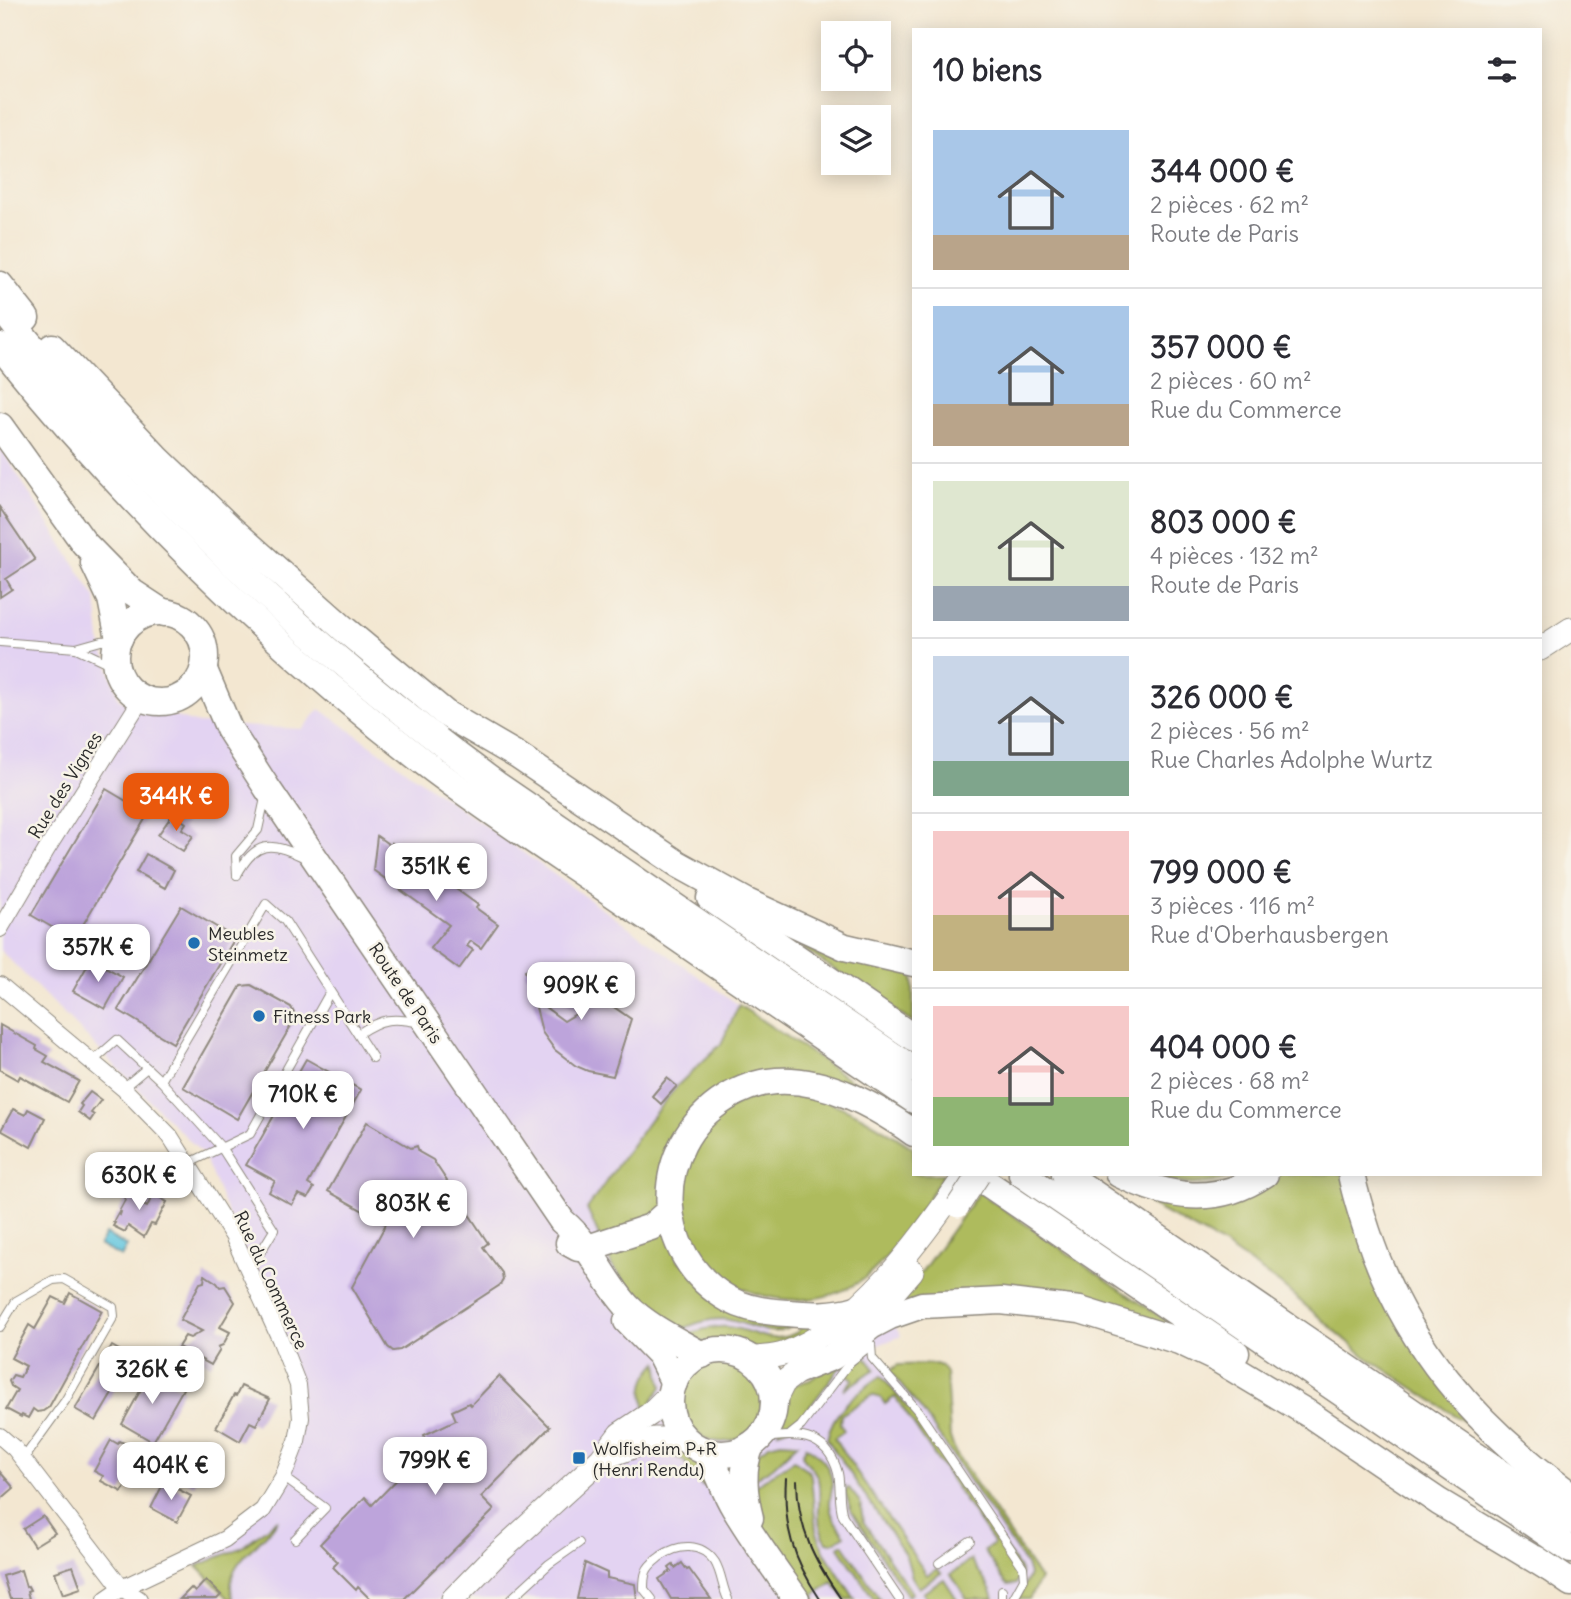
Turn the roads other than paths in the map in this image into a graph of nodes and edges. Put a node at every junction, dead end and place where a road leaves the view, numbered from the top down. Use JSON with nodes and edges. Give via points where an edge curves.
{"nodes":[{"id":1,"x":0,"y":285,"type":"edge"},
{"id":2,"x":0,"y":307,"type":"edge"},
{"id":3,"x":0,"y":346,"type":"edge"},
{"id":4,"x":0,"y":426,"type":"edge"},
{"id":5,"x":84,"y":543,"type":"junction"},
{"id":6,"x":164,"y":613,"type":"junction"},
{"id":7,"x":1571,"y":629,"type":"edge"},
{"id":8,"x":119,"y":639,"type":"junction"},
{"id":9,"x":0,"y":642,"type":"edge"},
{"id":10,"x":76,"y":648,"type":"junction"},
{"id":11,"x":1542,"y":648,"type":"edge"},
{"id":12,"x":116,"y":667,"type":"junction"},
{"id":13,"x":204,"y":670,"type":"junction"},
{"id":14,"x":142,"y":698,"type":"junction"},
{"id":15,"x":169,"y":701,"type":"junction"},
{"id":16,"x":446,"y":714,"type":"junction"},
{"id":17,"x":229,"y":729,"type":"junction"},
{"id":18,"x":267,"y":788,"type":"junction"},
{"id":19,"x":319,"y":865,"type":"junction"},
{"id":20,"x":0,"y":929,"type":"edge"},
{"id":21,"x":912,"y":963,"type":"edge"},
{"id":22,"x":0,"y":985,"type":"edge"},
{"id":23,"x":330,"y":992,"type":"junction"},
{"id":24,"x":429,"y":1026,"type":"junction"},
{"id":25,"x":358,"y":1034,"type":"junction"},
{"id":26,"x":912,"y":1037,"type":"edge"},
{"id":27,"x":373,"y":1058,"type":"dead end"},
{"id":28,"x":92,"y":1062,"type":"junction"},
{"id":29,"x":147,"y":1068,"type":"junction"},
{"id":30,"x":912,"y":1069,"type":"edge"},
{"id":31,"x":161,"y":1081,"type":"junction"},
{"id":32,"x":123,"y":1088,"type":"junction"},
{"id":33,"x":912,"y":1099,"type":"edge"},
{"id":34,"x":912,"y":1132,"type":"edge"},
{"id":35,"x":220,"y":1147,"type":"junction"},
{"id":36,"x":187,"y":1164,"type":"junction"},
{"id":37,"x":965,"y":1176,"type":"edge"},
{"id":38,"x":975,"y":1176,"type":"edge"},
{"id":39,"x":980,"y":1176,"type":"edge"},
{"id":40,"x":1025,"y":1176,"type":"edge"},
{"id":41,"x":1068,"y":1176,"type":"edge"},
{"id":42,"x":1124,"y":1176,"type":"edge"},
{"id":43,"x":1261,"y":1176,"type":"edge"},
{"id":44,"x":1352,"y":1176,"type":"edge"},
{"id":45,"x":1361,"y":1176,"type":"edge"},
{"id":46,"x":953,"y":1203,"type":"junction"},
{"id":47,"x":669,"y":1212,"type":"junction"},
{"id":48,"x":573,"y":1237,"type":"junction"},
{"id":49,"x":249,"y":1271,"type":"junction"},
{"id":50,"x":1389,"y":1287,"type":"junction"},
{"id":51,"x":922,"y":1305,"type":"junction"},
{"id":52,"x":856,"y":1309,"type":"junction"},
{"id":53,"x":0,"y":1327,"type":"edge"},
{"id":54,"x":871,"y":1345,"type":"junction"},
{"id":55,"x":702,"y":1355,"type":"junction"},
{"id":56,"x":751,"y":1359,"type":"junction"},
{"id":57,"x":799,"y":1370,"type":"junction"},
{"id":58,"x":673,"y":1388,"type":"junction"},
{"id":59,"x":774,"y":1402,"type":"junction"},
{"id":60,"x":791,"y":1434,"type":"junction"},
{"id":61,"x":0,"y":1436,"type":"edge"},
{"id":62,"x":755,"y":1442,"type":"junction"},
{"id":63,"x":695,"y":1445,"type":"junction"},
{"id":64,"x":23,"y":1459,"type":"junction"},
{"id":65,"x":601,"y":1459,"type":"junction"},
{"id":66,"x":283,"y":1478,"type":"junction"},
{"id":67,"x":1571,"y":1495,"type":"edge"},
{"id":68,"x":1571,"y":1521,"type":"edge"},
{"id":69,"x":295,"y":1539,"type":"dead end"},
{"id":70,"x":970,"y":1541,"type":"dead end"},
{"id":71,"x":579,"y":1542,"type":"dead end"},
{"id":72,"x":758,"y":1543,"type":"junction"},
{"id":73,"x":1571,"y":1550,"type":"edge"},
{"id":74,"x":939,"y":1563,"type":"dead end"},
{"id":75,"x":1549,"y":1568,"type":"junction"},
{"id":76,"x":1571,"y":1583,"type":"edge"},
{"id":77,"x":122,"y":1588,"type":"junction"},
{"id":78,"x":790,"y":1595,"type":"edge"},
{"id":79,"x":106,"y":1599,"type":"edge"},
{"id":80,"x":139,"y":1599,"type":"edge"},
{"id":81,"x":453,"y":1599,"type":"edge"},
{"id":82,"x":511,"y":1599,"type":"edge"},
{"id":83,"x":652,"y":1599,"type":"edge"},
{"id":84,"x":727,"y":1599,"type":"edge"},
{"id":85,"x":899,"y":1599,"type":"edge"},
{"id":86,"x":1013,"y":1599,"type":"edge"}],
"edges":[{"from":1,"to":16,"type":"main road","via":[[30,323],[188,489]]},
{"from":2,"to":30,"type":"main road","via":[[78,403],[180,513],[347,668],[497,785]]},
{"from":3,"to":33,"type":"main road","via":[[156,523],[222,589],[353,705],[505,820]]},
{"from":4,"to":5,"type":"main road"},
{"from":5,"to":6,"type":"main road","via":[[132,592]]},
{"from":5,"to":8,"type":"main road","via":[[111,599]]},
{"from":6,"to":8,"type":"main road","via":[[137,618]]},
{"from":6,"to":13,"type":"main road","via":[[178,616],[199,635]]},
{"from":7,"to":11,"type":"main road"},
{"from":8,"to":10,"type":"lane"},
{"from":8,"to":12,"type":"main road"},
{"from":9,"to":10,"type":"lane"},
{"from":10,"to":12,"type":"lane"},
{"from":12,"to":14,"type":"main road","via":[[130,691]]},
{"from":13,"to":15,"type":"main road","via":[[194,687]]},
{"from":13,"to":17,"type":"main road","name":"Route de Paris"},
{"from":14,"to":15,"type":"main road"},
{"from":14,"to":20,"type":"street","name":"Rue des Vignes"},
{"from":15,"to":17,"type":"main road","name":"Route de Paris","via":[[200,710]]},
{"from":16,"to":21,"type":"main road","via":[[518,756],[678,864],[747,902],[845,947]]},
{"from":16,"to":26,"type":"main road"},
{"from":17,"to":18,"type":"main road","name":"Route de Paris"},
{"from":18,"to":19,"type":"main road","name":"Route de Paris"},
{"from":18,"to":19,"type":"lane","via":[[258,830],[236,856],[237,875],[253,852],[267,846],[289,850]]},
{"from":19,"to":24,"type":"main road","name":"Route de Paris"},
{"from":22,"to":28,"type":"street","name":"Rue du Commerce"},
{"from":23,"to":25,"type":"lane"},
{"from":23,"to":31,"type":"lane","via":[[285,921],[267,904]]},
{"from":23,"to":35,"type":"lane","via":[[250,1134]]},
{"from":24,"to":25,"type":"lane","via":[[385,1019]]},
{"from":24,"to":48,"type":"main road","name":"Route de Paris"},
{"from":25,"to":27,"type":"lane"},
{"from":28,"to":29,"type":"lane","via":[[117,1040]]},
{"from":28,"to":32,"type":"street","name":"Rue du Commerce"},
{"from":29,"to":31,"type":"lane"},
{"from":29,"to":32,"type":"lane"},
{"from":31,"to":35,"type":"lane"},
{"from":32,"to":36,"type":"street","name":"Rue du Commerce","via":[[170,1136]]},
{"from":34,"to":47,"type":"main road","via":[[888,1115],[832,1090],[795,1082],[757,1084],[715,1105],[684,1138],[671,1178]]},
{"from":35,"to":36,"type":"lane"},
{"from":35,"to":49,"type":"lane","via":[[274,1230]]},
{"from":36,"to":49,"type":"street","name":"Rue du Commerce","via":[[233,1236]]},
{"from":37,"to":46,"type":"main road"},
{"from":38,"to":46,"type":"main road","bridge":true},
{"from":39,"to":75,"type":"main road"},
{"from":40,"to":73,"type":"main road"},
{"from":41,"to":68,"type":"main road"},
{"from":42,"to":43,"type":"main road","via":[[1161,1192],[1187,1196],[1214,1195]]},
{"from":44,"to":50,"type":"main road"},
{"from":45,"to":50,"type":"main road"},
{"from":46,"to":52,"type":"main road"},
{"from":46,"to":57,"type":"main road","via":[[902,1284],[855,1329]]},
{"from":47,"to":48,"type":"main road","via":[[651,1227]]},
{"from":47,"to":52,"type":"main road","via":[[692,1267],[732,1301],[772,1312],[826,1315]]},
{"from":48,"to":55,"type":"main road","name":"Route de Paris","via":[[630,1308]]},
{"from":48,"to":58,"type":"main road","name":"Route de Paris","via":[[609,1301],[660,1355]]},
{"from":49,"to":66,"type":"street","name":"Rue du Commerce","via":[[298,1385],[301,1418]]},
{"from":50,"to":67,"type":"main road","via":[[1440,1374],[1508,1446]]},
{"from":51,"to":54,"type":"main road","via":[[901,1326]]},
{"from":51,"to":57,"type":"main road","via":[[871,1326],[832,1357]]},
{"from":51,"to":75,"type":"main road","via":[[1002,1301],[1052,1306],[1179,1340],[1264,1385],[1439,1502]]},
{"from":52,"to":56,"type":"main road","via":[[798,1347]]},
{"from":53,"to":64,"type":"lane","via":[[16,1301],[53,1280],[64,1279],[113,1307],[114,1316],[65,1401]]},
{"from":54,"to":60,"type":"lane","via":[[850,1362]]},
{"from":54,"to":86,"type":"lane","via":[[872,1358],[918,1411],[1023,1567],[1024,1579]]},
{"from":55,"to":56,"type":"main road","via":[[722,1350]]},
{"from":55,"to":58,"type":"main road","via":[[685,1366]]},
{"from":56,"to":59,"type":"main road","via":[[770,1382]]},
{"from":57,"to":59,"type":"main road","via":[[784,1382]]},
{"from":58,"to":63,"type":"main road","via":[[670,1403],[675,1422]]},
{"from":58,"to":65,"type":"main road","via":[[650,1414],[620,1434]]},
{"from":59,"to":62,"type":"main road","via":[[770,1422]]},
{"from":60,"to":62,"type":"lane"},
{"from":60,"to":85,"type":"lane","via":[[814,1441],[833,1460],[843,1516]]},
{"from":61,"to":64,"type":"street"},
{"from":62,"to":63,"type":"main road","via":[[722,1454]]},
{"from":62,"to":72,"type":"main road","via":[[745,1462],[744,1486]]},
{"from":63,"to":65,"type":"main road","via":[[654,1439]]},
{"from":63,"to":72,"type":"main road","via":[[718,1469],[732,1503]]},
{"from":64,"to":77,"type":"street"},
{"from":65,"to":81,"type":"main road"},
{"from":66,"to":69,"type":"lane","via":[[325,1508]]},
{"from":66,"to":77,"type":"street","name":"Rue du Commerce","via":[[263,1510],[225,1539]]},
{"from":70,"to":74,"type":"lane"},
{"from":71,"to":82,"type":"lane"},
{"from":72,"to":78,"type":"main road"},
{"from":75,"to":76,"type":"main road"},
{"from":77,"to":79,"type":"street","name":"Rue du Commerce"},
{"from":77,"to":80,"type":"street"},
{"from":83,"to":84,"type":"lane","via":[[644,1589],[650,1564],[672,1549],[692,1546],[714,1561]]}]}
